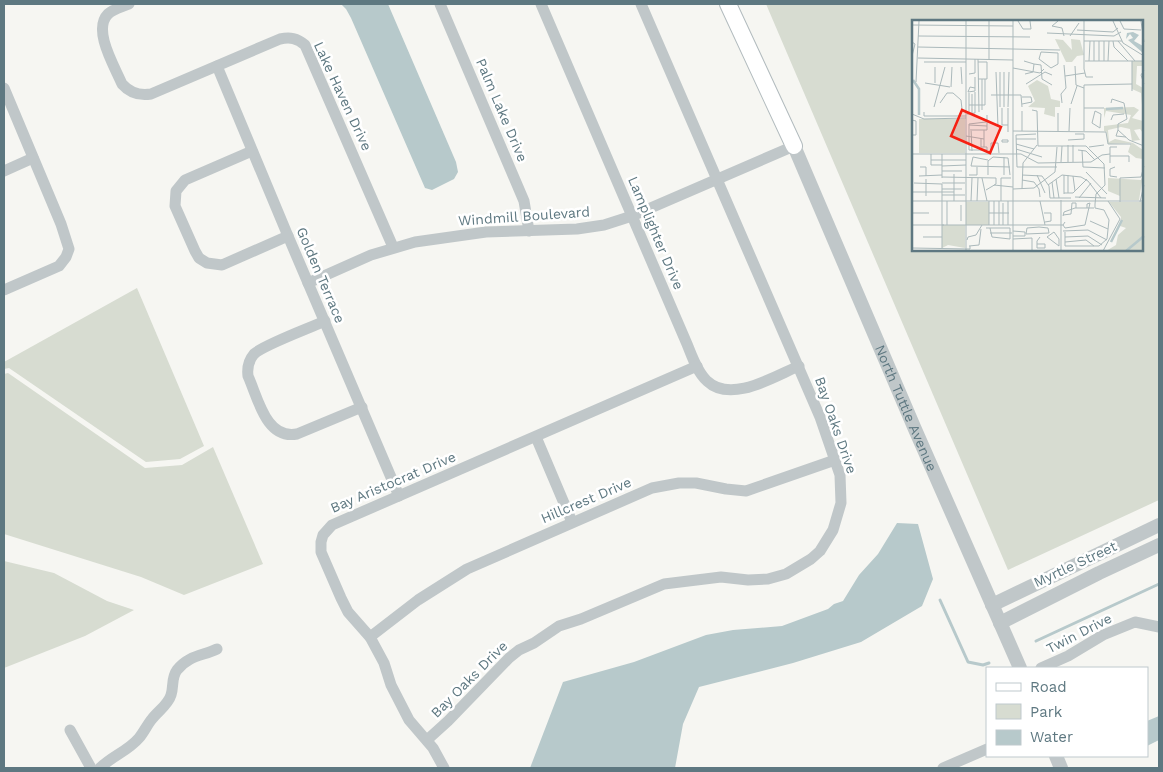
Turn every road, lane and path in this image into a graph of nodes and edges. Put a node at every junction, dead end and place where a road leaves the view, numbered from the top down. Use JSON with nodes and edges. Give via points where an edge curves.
{"nodes":[{"id":1,"x":129,"y":4,"type":"edge"},
{"id":2,"x":440,"y":4,"type":"edge"},
{"id":3,"x":541,"y":4,"type":"edge"},
{"id":4,"x":641,"y":4,"type":"edge"},
{"id":5,"x":728,"y":4,"type":"edge"},
{"id":6,"x":738,"y":4,"type":"edge"},
{"id":7,"x":217,"y":66,"type":"junction"},
{"id":8,"x":4,"y":88,"type":"edge"},
{"id":9,"x":794,"y":146,"type":"junction"},
{"id":10,"x":252,"y":151,"type":"junction"},
{"id":11,"x":33,"y":158,"type":"junction"},
{"id":12,"x":4,"y":171,"type":"edge"},
{"id":13,"x":717,"y":180,"type":"junction"},
{"id":14,"x":632,"y":216,"type":"junction"},
{"id":15,"x":529,"y":231,"type":"junction"},
{"id":16,"x":288,"y":236,"type":"junction"},
{"id":17,"x":393,"y":247,"type":"junction"},
{"id":18,"x":308,"y":283,"type":"junction"},
{"id":19,"x":4,"y":290,"type":"edge"},
{"id":20,"x":325,"y":321,"type":"junction"},
{"id":21,"x":697,"y":366,"type":"junction"},
{"id":22,"x":799,"y":366,"type":"junction"},
{"id":23,"x":362,"y":407,"type":"junction"},
{"id":24,"x":536,"y":437,"type":"junction"},
{"id":25,"x":835,"y":460,"type":"junction"},
{"id":26,"x":399,"y":496,"type":"junction"},
{"id":27,"x":572,"y":522,"type":"junction"},
{"id":28,"x":1159,"y":525,"type":"edge"},
{"id":29,"x":1159,"y":545,"type":"edge"},
{"id":30,"x":992,"y":605,"type":"junction"},
{"id":31,"x":1000,"y":623,"type":"junction"},
{"id":32,"x":1159,"y":627,"type":"edge"},
{"id":33,"x":370,"y":637,"type":"junction"},
{"id":34,"x":217,"y":649,"type":"dead end"},
{"id":35,"x":1020,"y":667,"type":"edge"},
{"id":36,"x":1043,"y":667,"type":"edge"},
{"id":37,"x":70,"y":730,"type":"dead end"},
{"id":38,"x":427,"y":740,"type":"junction"},
{"id":39,"x":986,"y":750,"type":"edge"},
{"id":40,"x":958,"y":765,"type":"edge"},
{"id":41,"x":91,"y":768,"type":"edge"},
{"id":42,"x":100,"y":768,"type":"edge"},
{"id":43,"x":444,"y":768,"type":"edge"},
{"id":44,"x":942,"y":768,"type":"edge"}],
"edges":[{"from":1,"to":7,"type":"street","via":[[108,14],[102,27],[103,38],[127,89],[138,95],[151,94]]},
{"from":2,"to":15,"type":"street","name":"Palm Lake Drive","via":[[524,201]]},
{"from":3,"to":14,"type":"street","name":"Lamplighter Drive"},
{"from":4,"to":13,"type":"street","name":"Bay Oaks Drive"},
{"from":5,"to":9,"type":"main road","name":"North Tuttle Avenue"},
{"from":6,"to":9,"type":"main road","name":"North Tuttle Avenue"},
{"from":7,"to":10,"type":"street","name":"Golden Terrace"},
{"from":7,"to":17,"type":"street","name":"Lake Haven Drive","via":[[280,39],[288,37],[305,44]]},
{"from":8,"to":11,"type":"street"},
{"from":9,"to":13,"type":"street","name":"Windmill Boulevard"},
{"from":9,"to":30,"type":"street","name":"North Tuttle Avenue"},
{"from":10,"to":16,"type":"street","name":"Golden Terrace"},
{"from":10,"to":16,"type":"street","via":[[180,185],[175,206],[194,251],[207,264],[222,265]]},
{"from":11,"to":12,"type":"street"},
{"from":11,"to":19,"type":"street","via":[[69,249],[59,266]]},
{"from":13,"to":14,"type":"street","name":"Windmill Boulevard"},
{"from":13,"to":22,"type":"street","name":"Bay Oaks Drive"},
{"from":14,"to":15,"type":"street","name":"Windmill Boulevard","via":[[590,228]]},
{"from":14,"to":21,"type":"street","name":"Lamplighter Drive"},
{"from":15,"to":17,"type":"street","name":"Windmill Boulevard","via":[[453,235]]},
{"from":16,"to":18,"type":"street","name":"Golden Terrace"},
{"from":17,"to":18,"type":"street","name":"Windmill Boulevard"},
{"from":18,"to":20,"type":"street","name":"Golden Terrace"},
{"from":20,"to":23,"type":"street","name":"Golden Terrace"},
{"from":20,"to":23,"type":"street","via":[[258,350],[249,361],[248,376],[268,423],[278,432],[297,434]]},
{"from":21,"to":22,"type":"street","name":"Lamplighter Drive","via":[[706,381],[724,390],[736,391]]},
{"from":21,"to":24,"type":"street","name":"Bay Aristocrat Drive"},
{"from":22,"to":25,"type":"street","name":"Bay Oaks Drive"},
{"from":23,"to":26,"type":"street","name":"Golden Terrace"},
{"from":24,"to":26,"type":"street","name":"Bay Aristocrat Drive"},
{"from":24,"to":27,"type":"street"},
{"from":25,"to":27,"type":"street","name":"Hillcrest Drive","via":[[746,491],[696,483],[662,485]]},
{"from":25,"to":38,"type":"street","name":"Bay Oaks Drive","via":[[842,488],[839,516],[825,544],[811,559],[786,574],[768,579],[721,577],[664,584],[559,626],[509,658]]},
{"from":26,"to":33,"type":"street","name":"Bay Aristocrat Drive","via":[[332,525],[321,542],[321,552],[348,612]]},
{"from":27,"to":33,"type":"street","name":"Hillcrest Drive","via":[[467,569],[418,600]]},
{"from":28,"to":30,"type":"street","name":"Myrtle Street"},
{"from":29,"to":31,"type":"street","name":"Myrtle Street"},
{"from":30,"to":31,"type":"street","name":"North Tuttle Avenue"},
{"from":31,"to":35,"type":"street","name":"North Tuttle Avenue"},
{"from":32,"to":36,"type":"street","name":"Twin Drive","via":[[1135,622],[1103,634]]},
{"from":33,"to":38,"type":"street","name":"Bay Aristocrat Drive","via":[[410,720]]},
{"from":34,"to":42,"type":"street","via":[[196,655],[177,670],[167,703],[133,744]]},
{"from":37,"to":41,"type":"street"},
{"from":38,"to":43,"type":"street","name":"Bay Aristocrat Drive"},
{"from":39,"to":40,"type":"street"},
{"from":40,"to":44,"type":"street"}]}
